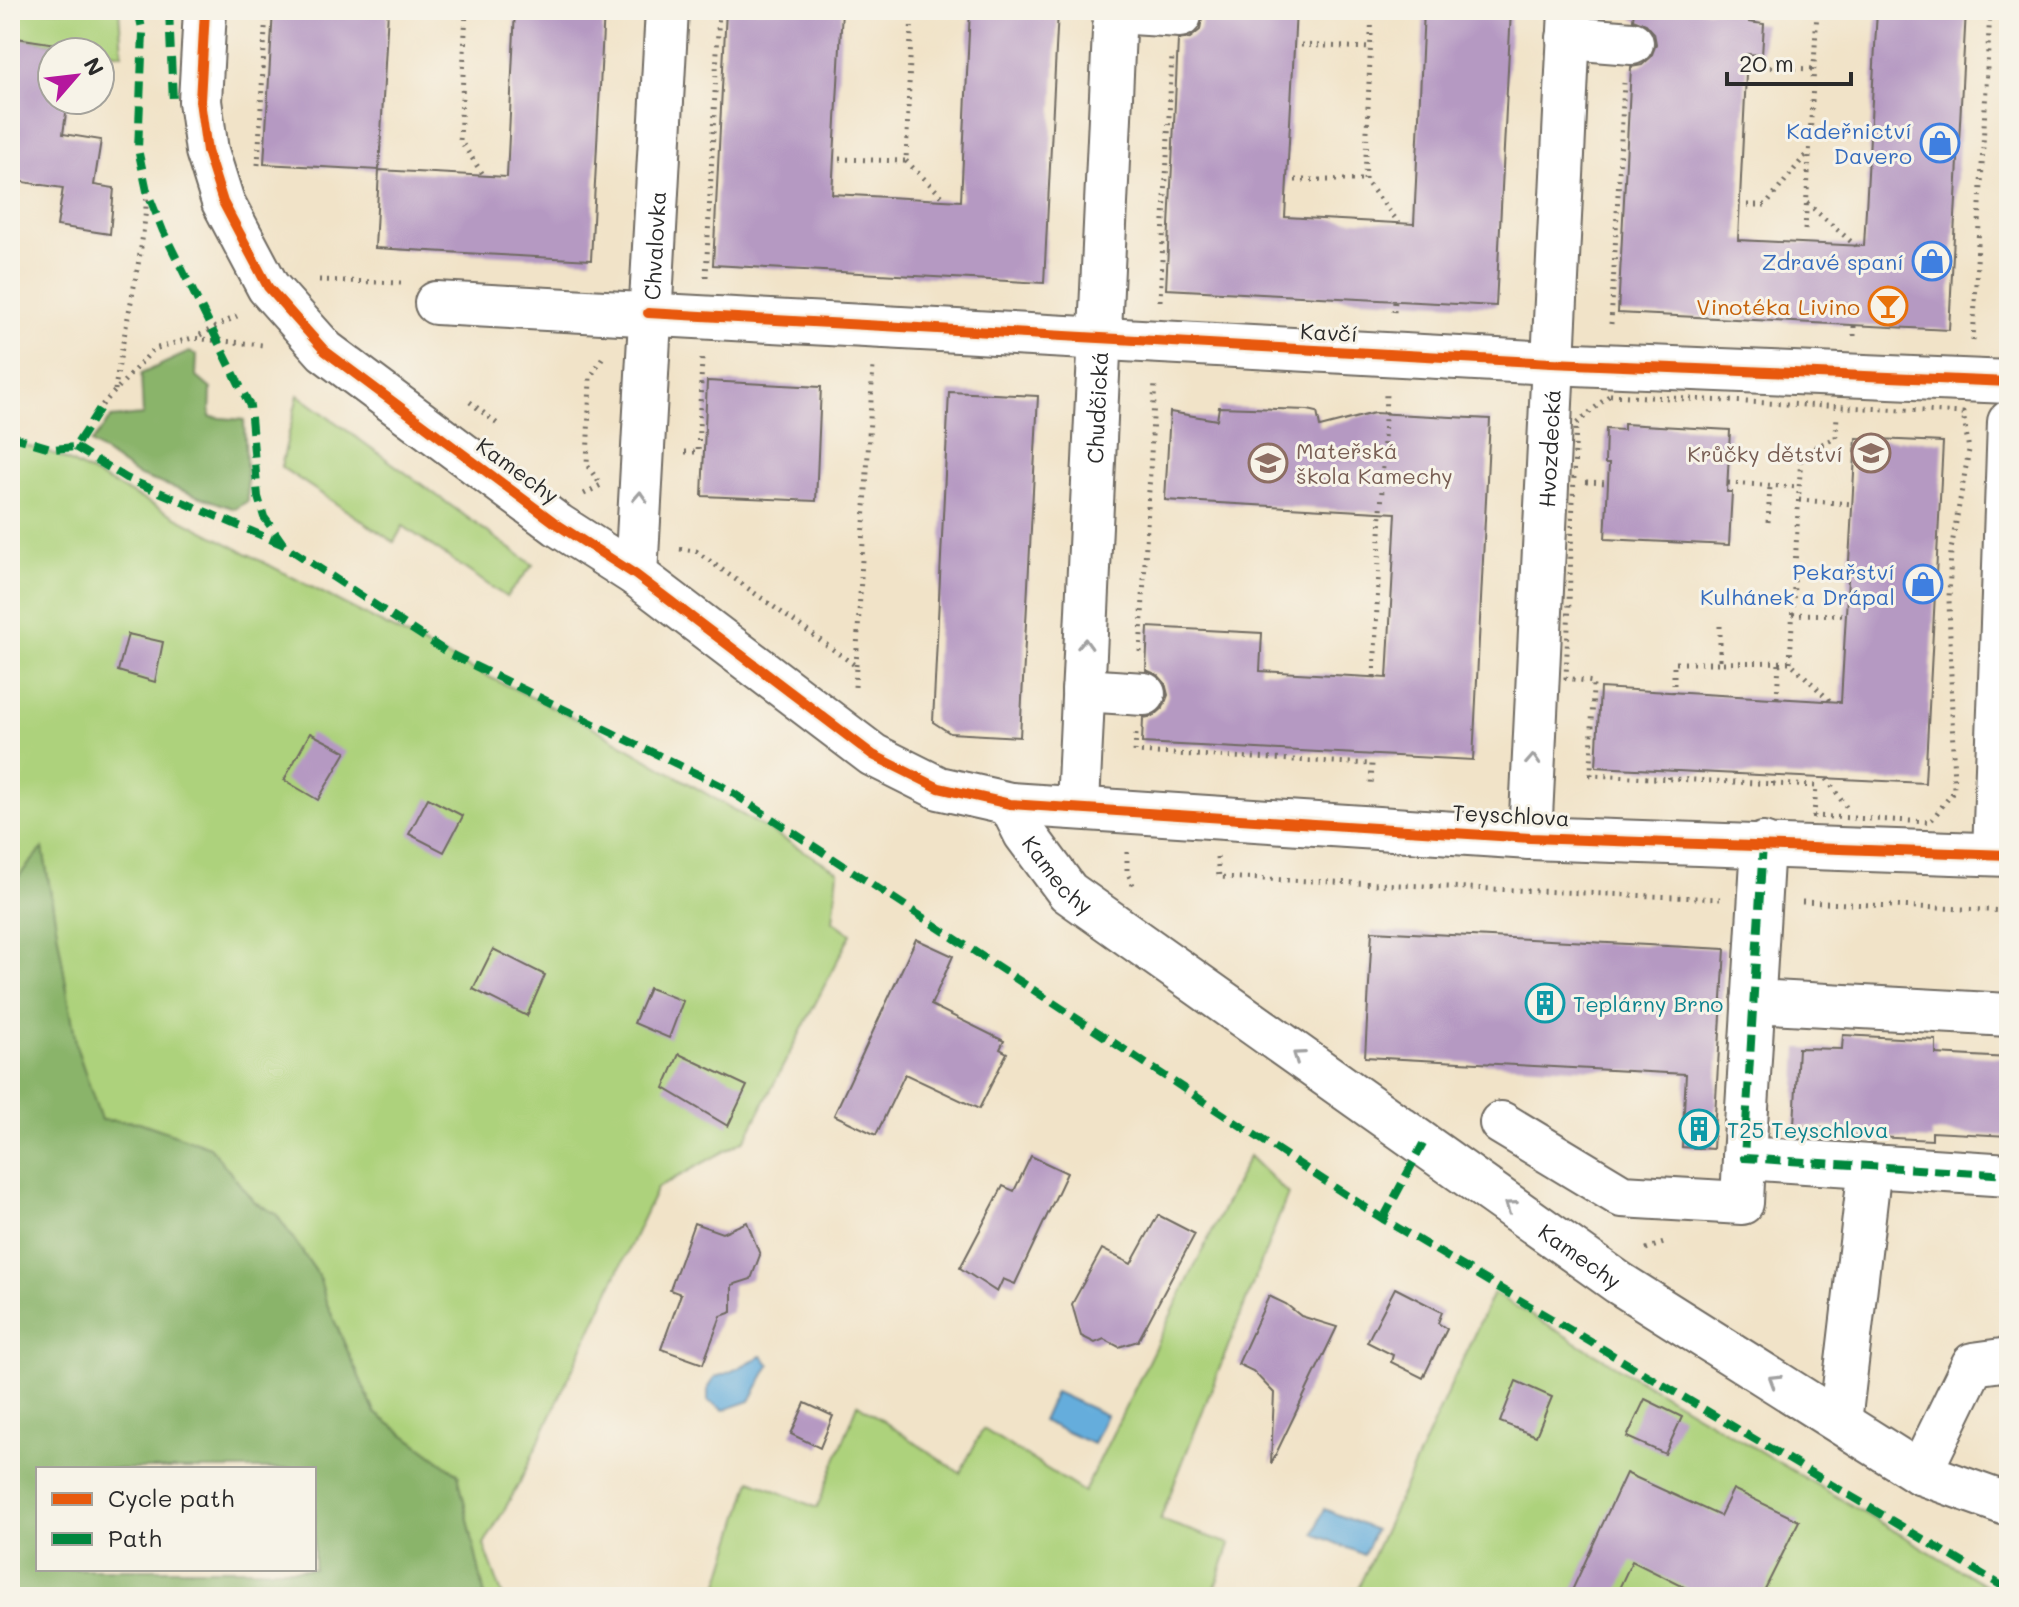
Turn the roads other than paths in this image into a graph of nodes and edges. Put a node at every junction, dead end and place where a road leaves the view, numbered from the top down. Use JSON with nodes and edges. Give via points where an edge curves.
{"nodes":[{"id":1,"x":205,"y":10,"type":"edge"},
{"id":2,"x":667,"y":10,"type":"edge"},
{"id":3,"x":1115,"y":11,"type":"edge"},
{"id":4,"x":1177,"y":16,"type":"road end"},
{"id":5,"x":1569,"y":24,"type":"edge"},
{"id":6,"x":1629,"y":42,"type":"road end"},
{"id":7,"x":424,"y":293,"type":"road end"},
{"id":8,"x":648,"y":313,"type":"junction"},
{"id":9,"x":1098,"y":339,"type":"junction"},
{"id":10,"x":1551,"y":363,"type":"junction"},
{"id":11,"x":2009,"y":382,"type":"edge"},
{"id":12,"x":2009,"y":422,"type":"edge"},
{"id":13,"x":636,"y":575,"type":"junction"},
{"id":14,"x":1083,"y":690,"type":"junction"},
{"id":15,"x":1141,"y":694,"type":"road end"},
{"id":16,"x":1010,"y":804,"type":"junction"},
{"id":17,"x":1078,"y":805,"type":"junction"},
{"id":18,"x":1530,"y":838,"type":"junction"},
{"id":19,"x":1763,"y":844,"type":"junction"},
{"id":20,"x":2002,"y":855,"type":"edge"},
{"id":21,"x":1753,"y":1001,"type":"junction"},
{"id":22,"x":2009,"y":1015,"type":"edge"},
{"id":23,"x":1501,"y":1123,"type":"dead end"},
{"id":24,"x":1744,"y":1158,"type":"junction"},
{"id":25,"x":1870,"y":1166,"type":"junction"},
{"id":26,"x":2009,"y":1175,"type":"edge"},
{"id":27,"x":2009,"y":1359,"type":"edge"},
{"id":28,"x":1840,"y":1422,"type":"junction"},
{"id":29,"x":1920,"y":1473,"type":"junction"},
{"id":30,"x":2009,"y":1505,"type":"edge"}],
"edges":[{"from":1,"to":13,"type":"street","name":"Kamechy","via":[[200,101],[207,151],[244,245],[284,307],[325,351],[558,525]]},
{"from":2,"to":8,"type":"street","name":"Chvalovka"},
{"from":3,"to":4,"type":"street"},
{"from":3,"to":9,"type":"street","name":"Chudčická"},
{"from":5,"to":6,"type":"street"},
{"from":5,"to":10,"type":"street","name":"Hvozdecká"},
{"from":7,"to":8,"type":"street","name":"Kavčí"},
{"from":8,"to":9,"type":"street","name":"Kavčí"},
{"from":13,"to":8,"type":"street","name":"Chvalovka","one_way":true},
{"from":9,"to":10,"type":"street","name":"Kavčí"},
{"from":14,"to":9,"type":"street","name":"Chudčická","one_way":true},
{"from":10,"to":11,"type":"street","name":"Kavčí"},
{"from":18,"to":10,"type":"street","name":"Hvozdecká","one_way":true},
{"from":12,"to":20,"type":"street"},
{"from":13,"to":16,"type":"street","name":"Kamechy","via":[[873,755],[939,788]]},
{"from":14,"to":15,"type":"street"},
{"from":14,"to":17,"type":"street","name":"Chudčická"},
{"from":16,"to":17,"type":"street","name":"Teyschlova"},
{"from":28,"to":16,"type":"street","name":"Kamechy","one_way":true,"via":[[1619,1283],[1068,892]]},
{"from":17,"to":18,"type":"street","name":"Teyschlova"},
{"from":18,"to":19,"type":"street","name":"Teyschlova"},
{"from":19,"to":20,"type":"street","name":"Teyschlova"},
{"from":19,"to":21,"type":"street"},
{"from":21,"to":22,"type":"street"},
{"from":21,"to":24,"type":"street"},
{"from":23,"to":24,"type":"street","via":[[1622,1196],[1742,1203]]},
{"from":24,"to":25,"type":"street"},
{"from":25,"to":26,"type":"street"},
{"from":25,"to":28,"type":"street"},
{"from":27,"to":29,"type":"street","via":[[1973,1364]]},
{"from":28,"to":29,"type":"street","name":"Kamechy"},
{"from":29,"to":30,"type":"street","name":"Kamechy"}]}
